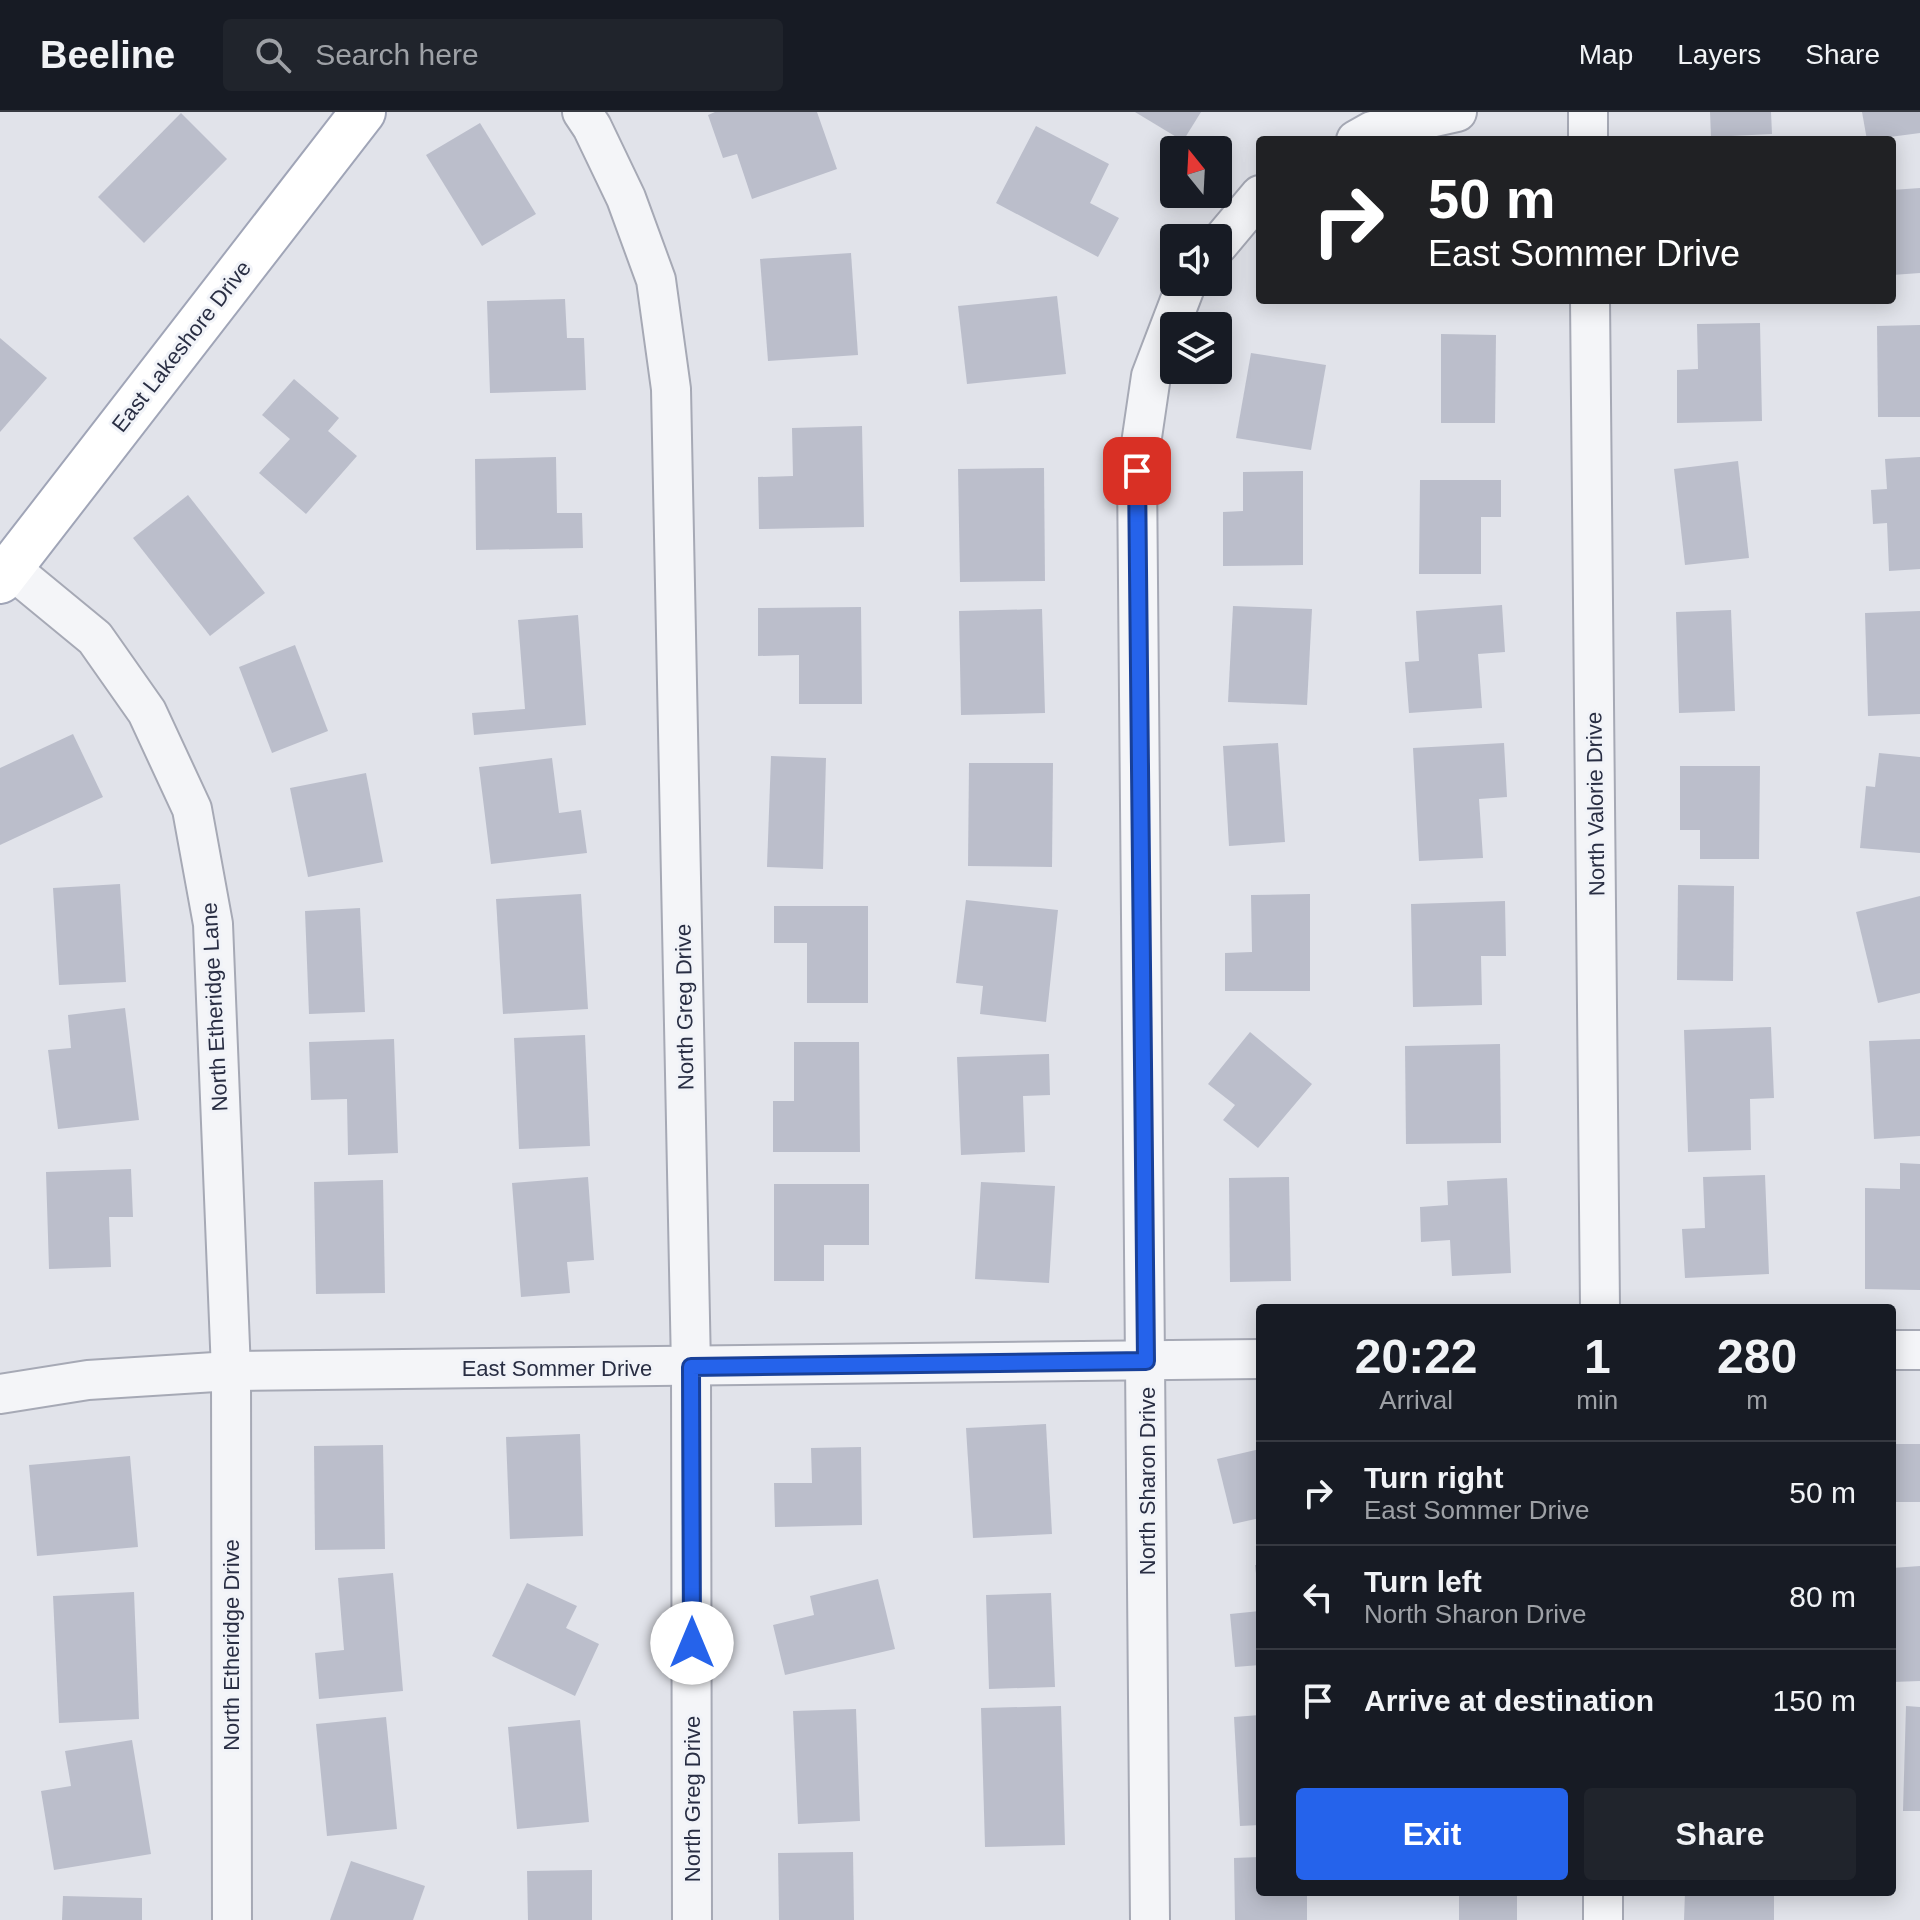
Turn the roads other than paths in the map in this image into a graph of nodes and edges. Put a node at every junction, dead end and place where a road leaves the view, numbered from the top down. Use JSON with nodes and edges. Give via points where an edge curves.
{"nodes":[{"id":1,"x":363,"y":112,"type":"edge"},
{"id":2,"x":582,"y":112,"type":"edge"},
{"id":3,"x":1457,"y":112,"type":"edge"},
{"id":4,"x":1588,"y":112,"type":"edge"},
{"id":5,"x":1363,"y":136,"type":"edge"},
{"id":6,"x":1588,"y":136,"type":"edge"},
{"id":7,"x":1256,"y":200,"type":"edge"},
{"id":8,"x":1232,"y":228,"type":"edge"},
{"id":9,"x":1182,"y":296,"type":"edge"},
{"id":10,"x":1590,"y":304,"type":"edge"},
{"id":11,"x":5,"y":574,"type":"edge"},
{"id":12,"x":1600,"y":1304,"type":"edge"},
{"id":13,"x":1896,"y":1350,"type":"edge"},
{"id":14,"x":1920,"y":1350,"type":"edge"},
{"id":15,"x":1256,"y":1359,"type":"edge"},
{"id":16,"x":1146,"y":1361,"type":"junction"},
{"id":17,"x":691,"y":1367,"type":"junction"},
{"id":18,"x":231,"y":1371,"type":"junction"},
{"id":19,"x":0,"y":1394,"type":"edge"},
{"id":20,"x":1603,"y":1896,"type":"edge"},
{"id":21,"x":232,"y":1920,"type":"edge"},
{"id":22,"x":692,"y":1920,"type":"edge"},
{"id":23,"x":1150,"y":1920,"type":"edge"},
{"id":24,"x":1603,"y":1920,"type":"edge"}],
"edges":[{"from":1,"to":11,"type":"main road","name":"East Lakeshore Drive"},
{"from":2,"to":17,"type":"street","name":"North Greg Drive","via":[[626,198],[656,280],[671,389]]},
{"from":3,"to":5,"type":"street"},
{"from":4,"to":6,"type":"street"},
{"from":7,"to":8,"type":"street"},
{"from":9,"to":16,"type":"street","name":"North Sharon Drive","via":[[1151,376],[1137,471]]},
{"from":10,"to":12,"type":"street","name":"North Valorie Drive"},
{"from":11,"to":18,"type":"street","name":"North Etheridge Lane","via":[[95,638],[147,712],[192,809],[213,924]]},
{"from":13,"to":14,"type":"street"},
{"from":15,"to":16,"type":"street","name":"East Sommer Drive"},
{"from":16,"to":17,"type":"street","name":"East Sommer Drive"},
{"from":16,"to":23,"type":"street","name":"North Sharon Drive"},
{"from":17,"to":18,"type":"street","name":"East Sommer Drive"},
{"from":17,"to":22,"type":"street","name":"North Greg Drive"},
{"from":18,"to":19,"type":"street","name":"East Sommer Drive","via":[[88,1380]]},
{"from":18,"to":21,"type":"street","name":"North Etheridge Drive"},
{"from":20,"to":24,"type":"street"}]}
